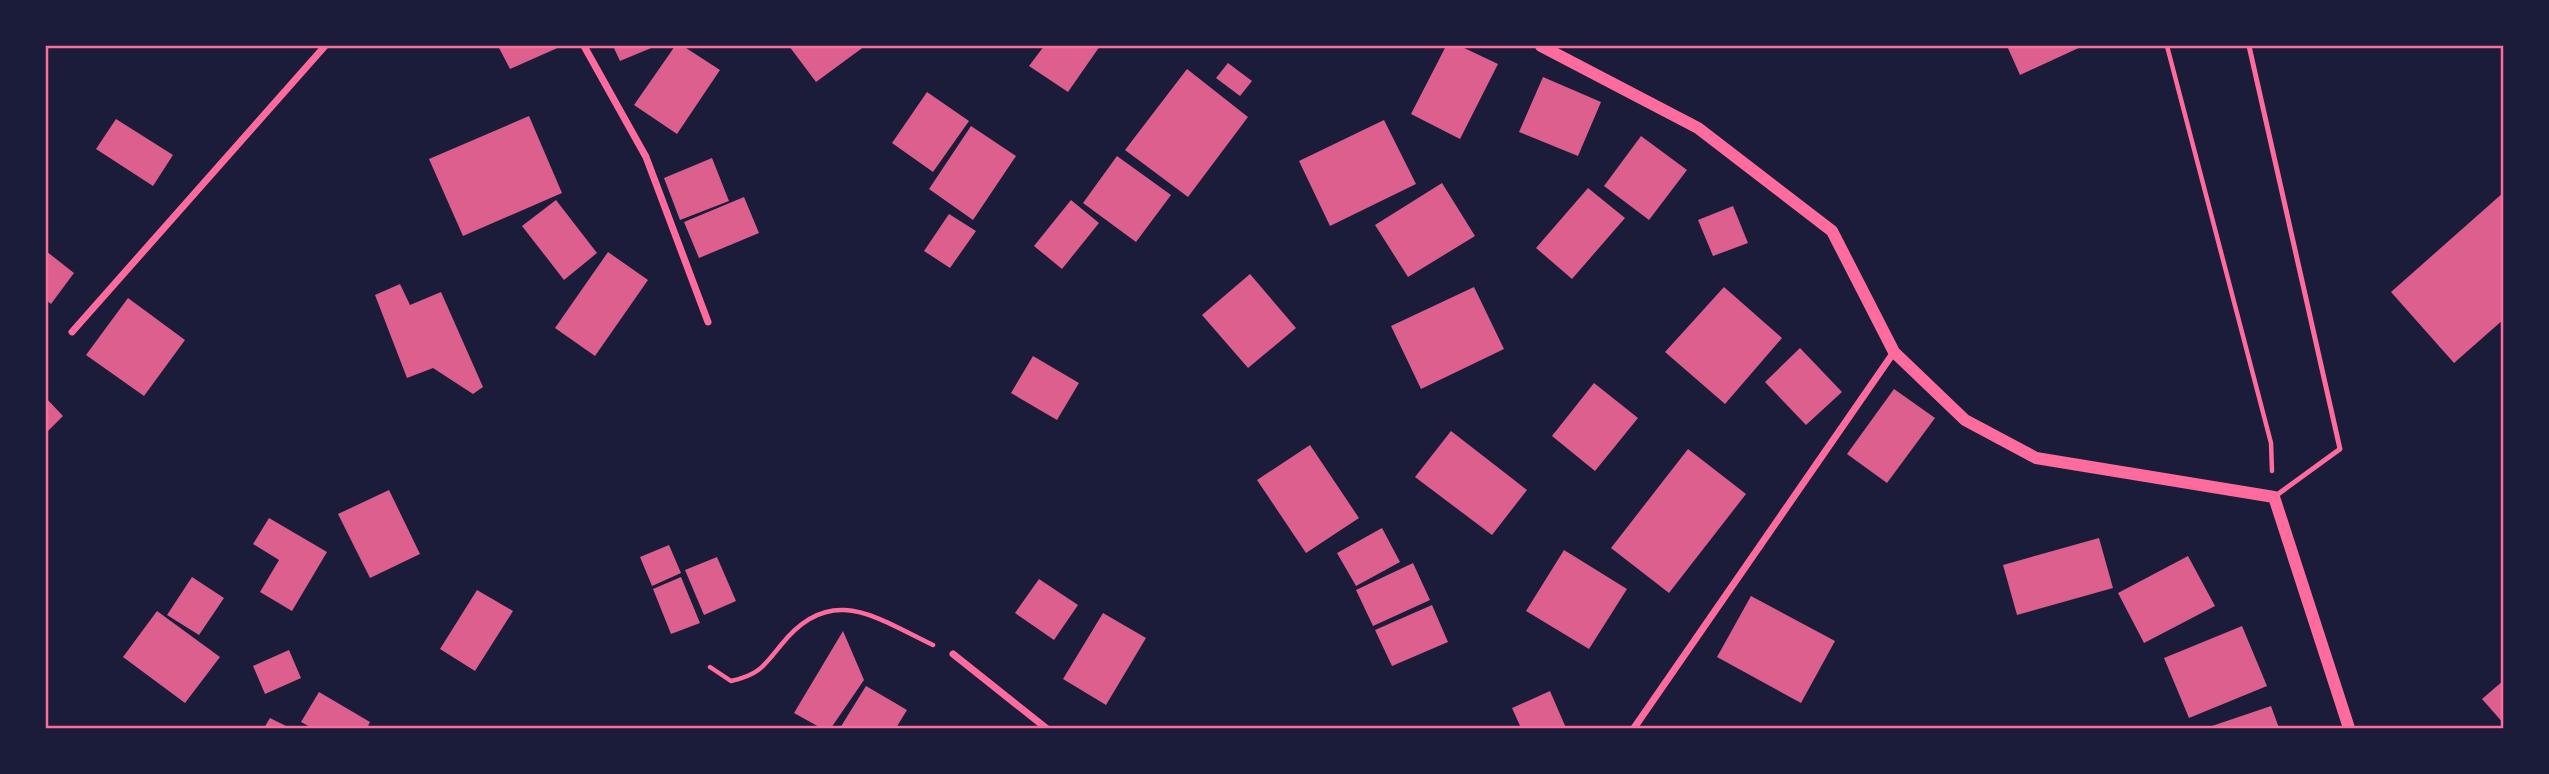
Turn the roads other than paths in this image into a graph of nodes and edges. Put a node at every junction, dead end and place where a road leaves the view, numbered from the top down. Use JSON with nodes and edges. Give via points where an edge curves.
{"nodes":[{"id":1,"x":325,"y":46,"type":"edge"},
{"id":2,"x":584,"y":46,"type":"edge"},
{"id":3,"x":1541,"y":46,"type":"edge"},
{"id":4,"x":2249,"y":46,"type":"edge"},
{"id":5,"x":708,"y":322,"type":"dead end"},
{"id":6,"x":72,"y":332,"type":"dead end"},
{"id":7,"x":1894,"y":352,"type":"junction"},
{"id":8,"x":2274,"y":497,"type":"junction"},
{"id":9,"x":953,"y":654,"type":"road end"},
{"id":10,"x":1046,"y":729,"type":"edge"},
{"id":11,"x":1634,"y":729,"type":"edge"},
{"id":12,"x":2350,"y":729,"type":"edge"}],
"edges":[{"from":1,"to":6,"type":"street"},
{"from":2,"to":5,"type":"street","via":[[646,157]]},
{"from":3,"to":7,"type":"street","via":[[1698,128],[1832,232]]},
{"from":4,"to":8,"type":"lane","via":[[2340,449]]},
{"from":7,"to":8,"type":"street","via":[[1965,420],[2036,458]]},
{"from":7,"to":11,"type":"street"},
{"from":8,"to":12,"type":"street"},
{"from":9,"to":10,"type":"street"}]}
